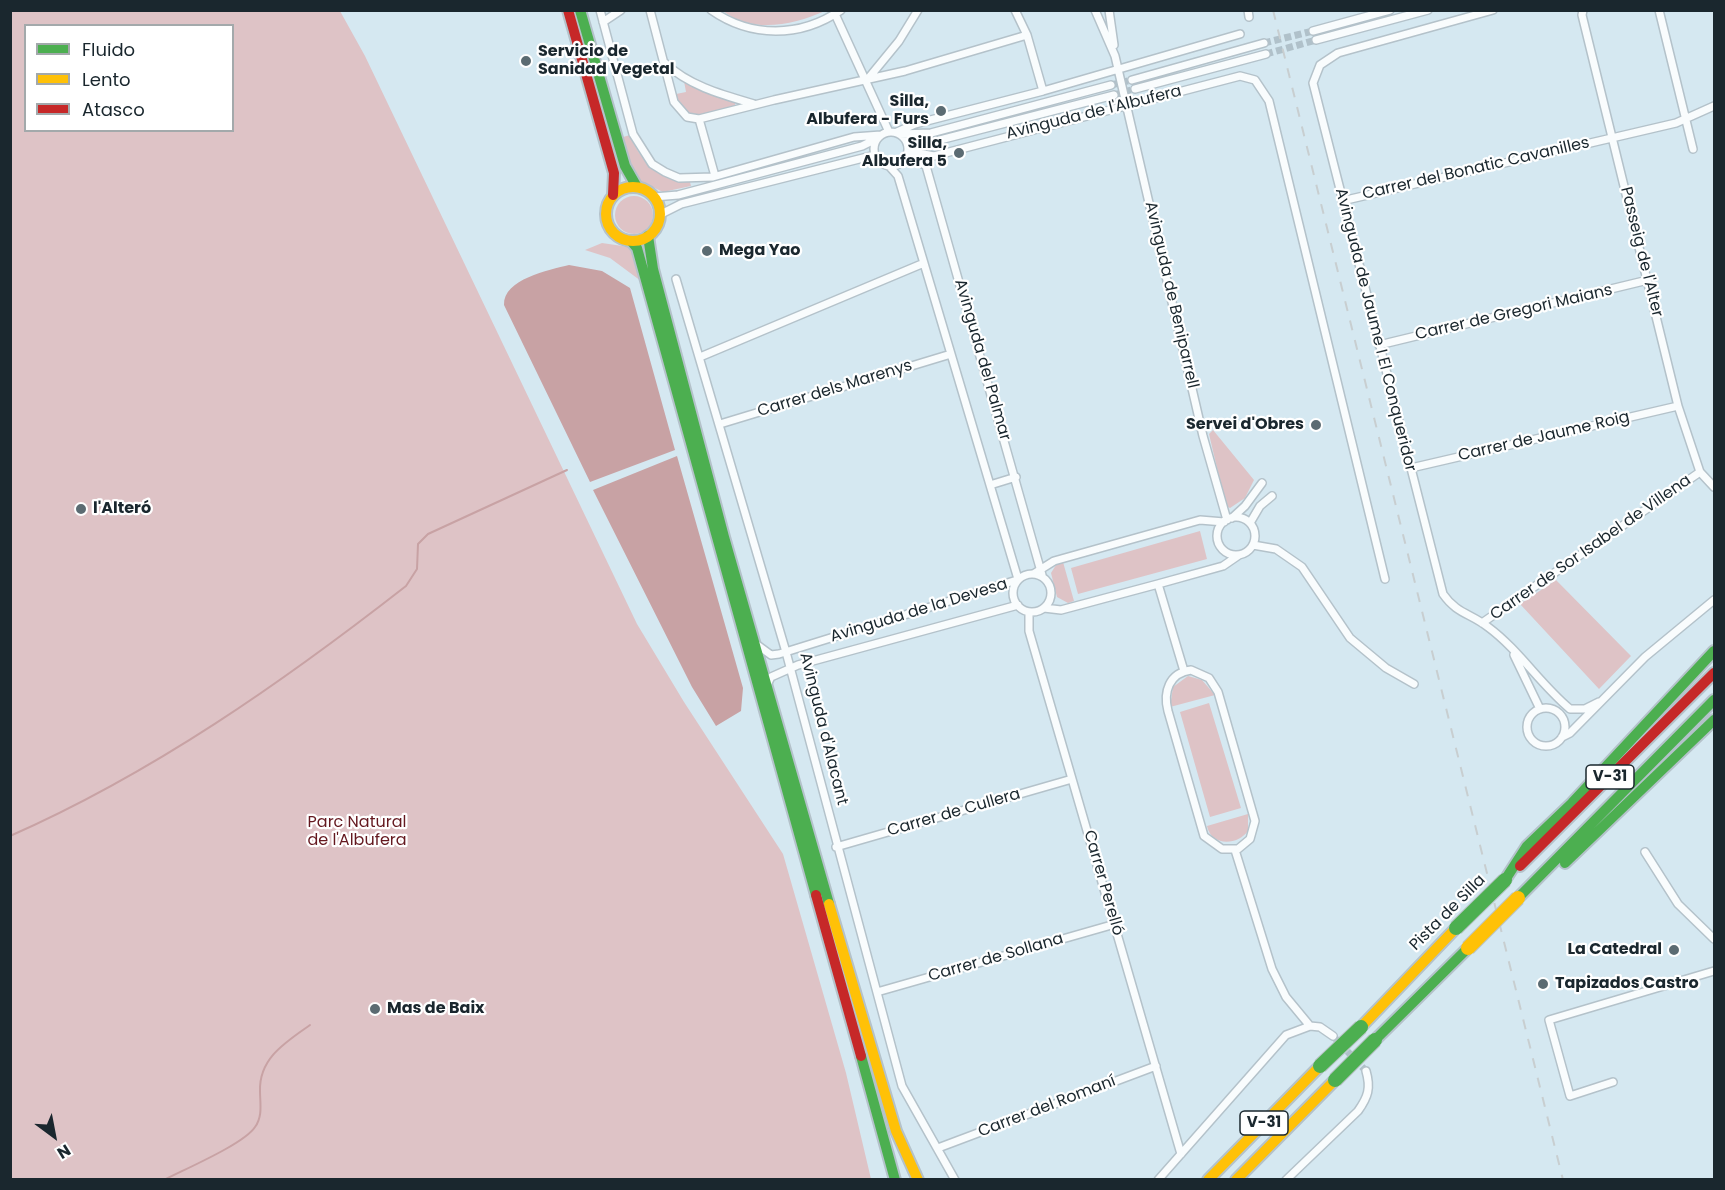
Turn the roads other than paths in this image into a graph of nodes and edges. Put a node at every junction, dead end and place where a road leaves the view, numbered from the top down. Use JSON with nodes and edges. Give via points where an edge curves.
{"nodes":[{"id":1,"x":568,"y":10,"type":"edge"},
{"id":2,"x":580,"y":10,"type":"edge"},
{"id":3,"x":600,"y":10,"type":"edge"},
{"id":4,"x":621,"y":10,"type":"edge"},
{"id":5,"x":650,"y":10,"type":"edge"},
{"id":6,"x":711,"y":10,"type":"edge"},
{"id":7,"x":918,"y":10,"type":"edge"},
{"id":8,"x":1016,"y":10,"type":"edge"},
{"id":9,"x":1095,"y":10,"type":"edge"},
{"id":10,"x":1109,"y":10,"type":"edge"},
{"id":11,"x":1390,"y":10,"type":"edge"},
{"id":12,"x":1428,"y":10,"type":"edge"},
{"id":13,"x":1493,"y":10,"type":"edge"},
{"id":14,"x":1659,"y":10,"type":"edge"},
{"id":15,"x":838,"y":12,"type":"edge"},
{"id":16,"x":1581,"y":12,"type":"edge"},
{"id":17,"x":603,"y":22,"type":"junction"},
{"id":18,"x":1313,"y":31,"type":"tunnel mouth"},
{"id":19,"x":1240,"y":34,"type":"dead end"},
{"id":20,"x":1027,"y":35,"type":"junction"},
{"id":21,"x":1316,"y":40,"type":"tunnel mouth"},
{"id":22,"x":1264,"y":44,"type":"tunnel mouth"},
{"id":23,"x":1266,"y":54,"type":"tunnel mouth"},
{"id":24,"x":1115,"y":56,"type":"junction"},
{"id":25,"x":665,"y":63,"type":"junction"},
{"id":26,"x":1118,"y":69,"type":"junction"},
{"id":27,"x":867,"y":80,"type":"junction"},
{"id":28,"x":1132,"y":80,"type":"tunnel mouth"},
{"id":29,"x":1111,"y":85,"type":"tunnel mouth"},
{"id":30,"x":1135,"y":89,"type":"tunnel mouth"},
{"id":31,"x":1042,"y":91,"type":"junction"},
{"id":32,"x":1114,"y":95,"type":"tunnel mouth"},
{"id":33,"x":754,"y":104,"type":"junction"},
{"id":34,"x":1126,"y":105,"type":"junction"},
{"id":35,"x":1714,"y":106,"type":"edge"},
{"id":36,"x":699,"y":119,"type":"junction"},
{"id":37,"x":1686,"y":119,"type":"junction"},
{"id":38,"x":896,"y":133,"type":"junction"},
{"id":39,"x":880,"y":136,"type":"junction"},
{"id":40,"x":1611,"y":137,"type":"junction"},
{"id":41,"x":1694,"y":149,"type":"dead end"},
{"id":42,"x":908,"y":151,"type":"junction"},
{"id":43,"x":875,"y":155,"type":"junction"},
{"id":44,"x":889,"y":166,"type":"junction"},
{"id":45,"x":715,"y":176,"type":"junction"},
{"id":46,"x":637,"y":187,"type":"junction"},
{"id":47,"x":613,"y":195,"type":"junction"},
{"id":48,"x":654,"y":197,"type":"junction"},
{"id":49,"x":1342,"y":201,"type":"junction"},
{"id":50,"x":660,"y":215,"type":"junction"},
{"id":51,"x":648,"y":236,"type":"junction"},
{"id":52,"x":631,"y":240,"type":"junction"},
{"id":53,"x":924,"y":263,"type":"junction"},
{"id":54,"x":676,"y":279,"type":"dead end"},
{"id":55,"x":1648,"y":280,"type":"junction"},
{"id":56,"x":1379,"y":345,"type":"junction"},
{"id":57,"x":951,"y":354,"type":"junction"},
{"id":58,"x":700,"y":357,"type":"junction"},
{"id":59,"x":1678,"y":406,"type":"junction"},
{"id":60,"x":720,"y":424,"type":"junction"},
{"id":61,"x":1411,"y":468,"type":"junction"},
{"id":62,"x":1700,"y":472,"type":"junction"},
{"id":63,"x":1016,"y":477,"type":"junction"},
{"id":64,"x":1262,"y":483,"type":"dead end"},
{"id":65,"x":990,"y":485,"type":"junction"},
{"id":66,"x":1714,"y":488,"type":"edge"},
{"id":67,"x":1272,"y":496,"type":"dead end"},
{"id":68,"x":1228,"y":520,"type":"junction"},
{"id":69,"x":1250,"y":523,"type":"junction"},
{"id":70,"x":1253,"y":545,"type":"junction"},
{"id":71,"x":1239,"y":555,"type":"junction"},
{"id":72,"x":1039,"y":572,"type":"junction"},
{"id":73,"x":1385,"y":579,"type":"dead end"},
{"id":74,"x":1018,"y":580,"type":"junction"},
{"id":75,"x":1158,"y":584,"type":"junction"},
{"id":76,"x":1714,"y":600,"type":"edge"},
{"id":77,"x":1018,"y":605,"type":"junction"},
{"id":78,"x":1044,"y":608,"type":"junction"},
{"id":79,"x":1029,"y":612,"type":"junction"},
{"id":80,"x":1482,"y":623,"type":"junction"},
{"id":81,"x":755,"y":643,"type":"junction"},
{"id":82,"x":1511,"y":648,"type":"junction"},
{"id":83,"x":1714,"y":651,"type":"edge"},
{"id":84,"x":786,"y":652,"type":"junction"},
{"id":85,"x":789,"y":669,"type":"junction"},
{"id":86,"x":1184,"y":671,"type":"junction"},
{"id":87,"x":1714,"y":673,"type":"edge"},
{"id":88,"x":1414,"y":684,"type":"dead end"},
{"id":89,"x":767,"y":685,"type":"junction"},
{"id":90,"x":1554,"y":696,"type":"junction"},
{"id":91,"x":1714,"y":700,"type":"edge"},
{"id":92,"x":1599,"y":702,"type":"junction"},
{"id":93,"x":1540,"y":709,"type":"junction"},
{"id":94,"x":1553,"y":710,"type":"junction"},
{"id":95,"x":1714,"y":720,"type":"edge"},
{"id":96,"x":1562,"y":737,"type":"junction"},
{"id":97,"x":1072,"y":779,"type":"junction"},
{"id":98,"x":836,"y":847,"type":"junction"},
{"id":99,"x":1235,"y":850,"type":"junction"},
{"id":100,"x":1645,"y":852,"type":"dead end"},
{"id":101,"x":1505,"y":880,"type":"junction"},
{"id":102,"x":1518,"y":898,"type":"junction"},
{"id":103,"x":1114,"y":924,"type":"junction"},
{"id":104,"x":1714,"y":938,"type":"edge"},
{"id":105,"x":1714,"y":971,"type":"edge"},
{"id":106,"x":877,"y":992,"type":"junction"},
{"id":107,"x":1310,"y":1026,"type":"junction"},
{"id":108,"x":1333,"y":1036,"type":"tunnel mouth"},
{"id":109,"x":1156,"y":1066,"type":"junction"},
{"id":110,"x":1366,"y":1071,"type":"dead end"},
{"id":111,"x":1613,"y":1082,"type":"dead end"},
{"id":112,"x":890,"y":1133,"type":"junction"},
{"id":113,"x":938,"y":1148,"type":"junction"},
{"id":114,"x":1181,"y":1154,"type":"junction"},
{"id":115,"x":895,"y":1179,"type":"edge"},
{"id":116,"x":918,"y":1179,"type":"edge"},
{"id":117,"x":956,"y":1179,"type":"edge"},
{"id":118,"x":1158,"y":1179,"type":"edge"},
{"id":119,"x":1208,"y":1179,"type":"edge"},
{"id":120,"x":1236,"y":1179,"type":"edge"},
{"id":121,"x":1286,"y":1179,"type":"edge"}],
"edges":[{"from":1,"to":47,"type":"main road","via":[[614,173]]},
{"from":2,"to":46,"type":"main road","via":[[625,166]]},
{"from":3,"to":17,"type":"street"},
{"from":4,"to":17,"type":"street"},
{"from":5,"to":25,"type":"street"},
{"from":6,"to":15,"type":"street","via":[[743,28],[762,32],[809,26]]},
{"from":7,"to":27,"type":"street"},
{"from":8,"to":20,"type":"street"},
{"from":9,"to":24,"type":"street"},
{"from":10,"to":24,"type":"street"},
{"from":11,"to":18,"type":"street"},
{"from":12,"to":21,"type":"street"},
{"from":13,"to":49,"type":"street","name":"Avinguda de Jaume I El Conqueridor","via":[[1338,53],[1320,65],[1313,83]]},
{"from":14,"to":37,"type":"street"},
{"from":15,"to":27,"type":"street"},
{"from":16,"to":40,"type":"street","name":"Passeig de l'Alter"},
{"from":17,"to":45,"type":"street","via":[[633,134],[641,150],[652,164],[679,178]]},
{"from":19,"to":26,"type":"street","name":"Avinguda de l'Albufera"},
{"from":20,"to":27,"type":"street"},
{"from":20,"to":31,"type":"street"},
{"from":22,"to":28,"type":"street","name":"Avinguda de l'Albufera"},
{"from":23,"to":30,"type":"street","name":"Avinguda de l'Albufera"},
{"from":24,"to":26,"type":"street","name":"Avinguda de Beniparrell"},
{"from":25,"to":33,"type":"street","via":[[696,84]]},
{"from":25,"to":36,"type":"street","via":[[674,102],[687,117]]},
{"from":26,"to":31,"type":"street","name":"Avinguda de l'Albufera"},
{"from":26,"to":34,"type":"street","name":"Avinguda de Beniparrell"},
{"from":27,"to":33,"type":"street"},
{"from":27,"to":38,"type":"street"},
{"from":29,"to":38,"type":"street","name":"Avinguda de l'Albufera","via":[[925,134]]},
{"from":31,"to":38,"type":"street","name":"Avinguda de l'Albufera","via":[[915,124]]},
{"from":32,"to":42,"type":"street","name":"Avinguda de l'Albufera"},
{"from":33,"to":36,"type":"street"},
{"from":34,"to":42,"type":"street","name":"Avinguda de l'Albufera","via":[[934,156]]},
{"from":34,"to":68,"type":"street","name":"Avinguda de Beniparrell","via":[[1221,506]]},
{"from":34,"to":73,"type":"street","name":"Avinguda de l'Albufera","via":[[1240,76],[1256,80],[1269,100]]},
{"from":35,"to":37,"type":"street","name":"Carrer del Bonatic Cavanilles"},
{"from":36,"to":45,"type":"street"},
{"from":37,"to":40,"type":"street","name":"Carrer del Bonatic Cavanilles"},
{"from":37,"to":41,"type":"street"},
{"from":38,"to":39,"type":"street"},
{"from":38,"to":42,"type":"street"},
{"from":39,"to":43,"type":"street","via":[[874,146]]},
{"from":39,"to":45,"type":"street","via":[[854,137]]},
{"from":39,"to":48,"type":"street","via":[[862,146],[678,195]]},
{"from":40,"to":49,"type":"street","name":"Carrer del Bonatic Cavanilles"},
{"from":40,"to":55,"type":"street","name":"Passeig de l'Alter"},
{"from":42,"to":44,"type":"street","via":[[900,164]]},
{"from":42,"to":63,"type":"street","name":"Avinguda del Palmar","via":[[926,166]]},
{"from":43,"to":44,"type":"street"},
{"from":43,"to":50,"type":"street","via":[[681,204]]},
{"from":44,"to":53,"type":"street","name":"Avinguda del Palmar","via":[[898,176]]},
{"from":46,"to":47,"type":"main road"},
{"from":46,"to":48,"type":"main road"},
{"from":47,"to":52,"type":"main road","via":[[606,210],[609,226],[620,237]]},
{"from":48,"to":50,"type":"main road"},
{"from":49,"to":56,"type":"street","name":"Avinguda de Jaume I El Conqueridor"},
{"from":50,"to":51,"type":"main road"},
{"from":51,"to":52,"type":"main road"},
{"from":51,"to":81,"type":"main road","via":[[653,269]]},
{"from":52,"to":112,"type":"main road","via":[[637,248],[839,986]]},
{"from":53,"to":57,"type":"street","name":"Avinguda del Palmar"},
{"from":53,"to":58,"type":"street"},
{"from":54,"to":58,"type":"street","name":"Avinguda d'Alacant"},
{"from":55,"to":56,"type":"street","name":"Carrer de Gregori Maians"},
{"from":55,"to":59,"type":"street","name":"Passeig de l'Alter"},
{"from":56,"to":61,"type":"street","name":"Avinguda de Jaume I El Conqueridor"},
{"from":57,"to":60,"type":"street","name":"Carrer dels Marenys"},
{"from":57,"to":65,"type":"street","name":"Avinguda del Palmar"},
{"from":58,"to":60,"type":"street","name":"Avinguda d'Alacant"},
{"from":59,"to":61,"type":"street","name":"Carrer de Jaume Roig"},
{"from":59,"to":62,"type":"street","name":"Passeig de l'Alter"},
{"from":60,"to":84,"type":"street","name":"Avinguda d'Alacant"},
{"from":61,"to":80,"type":"street","name":"Avinguda de Jaume I El Conqueridor","via":[[1443,594],[1457,611]]},
{"from":62,"to":66,"type":"street","name":"Passeig de l'Alter"},
{"from":62,"to":80,"type":"street","name":"Carrer de Sor Isabel de Villena"},
{"from":63,"to":65,"type":"street"},
{"from":63,"to":72,"type":"street","name":"Avinguda del Palmar"},
{"from":64,"to":68,"type":"street"},
{"from":65,"to":74,"type":"street","name":"Avinguda del Palmar"},
{"from":67,"to":69,"type":"street"},
{"from":68,"to":69,"type":"street","via":[[1244,519]]},
{"from":68,"to":71,"type":"street","via":[[1217,533],[1219,544],[1225,552]]},
{"from":68,"to":72,"type":"street","via":[[1200,520],[1054,561]]},
{"from":69,"to":70,"type":"street","via":[[1255,533]]},
{"from":70,"to":71,"type":"street"},
{"from":70,"to":88,"type":"street","via":[[1276,549],[1302,567],[1350,638],[1386,668]]},
{"from":71,"to":75,"type":"street","via":[[1223,566]]},
{"from":72,"to":74,"type":"street"},
{"from":72,"to":78,"type":"street","via":[[1052,589]]},
{"from":74,"to":77,"type":"street","via":[[1013,592]]},
{"from":74,"to":84,"type":"street","name":"Avinguda de la Devesa"},
{"from":75,"to":78,"type":"street","via":[[1061,610]]},
{"from":75,"to":86,"type":"street"},
{"from":76,"to":92,"type":"street","via":[[1645,657]]},
{"from":77,"to":79,"type":"street"},
{"from":77,"to":85,"type":"street","name":"Avinguda de la Devesa"},
{"from":78,"to":79,"type":"street"},
{"from":79,"to":97,"type":"street","name":"Carrer Perelló","via":[[1029,631]]},
{"from":80,"to":82,"type":"street"},
{"from":81,"to":84,"type":"street","name":"Avinguda de la Devesa","via":[[771,655]]},
{"from":81,"to":89,"type":"main road"},
{"from":82,"to":90,"type":"street"},
{"from":82,"to":93,"type":"street"},
{"from":83,"to":101,"type":"main road","via":[[1527,846]]},
{"from":84,"to":85,"type":"street","name":"Avinguda d'Alacant"},
{"from":85,"to":89,"type":"street","name":"Avinguda de la Devesa","via":[[771,677]]},
{"from":85,"to":98,"type":"street","name":"Avinguda d'Alacant"},
{"from":86,"to":99,"type":"street","via":[[1169,684],[1165,694],[1168,711],[1204,836],[1222,849]]},
{"from":86,"to":99,"type":"street","via":[[1209,678],[1219,696],[1255,821],[1250,839]]},
{"from":87,"to":101,"type":"main road","name":"Pista de Silla","number":"V-31"},
{"from":89,"to":112,"type":"main road"},
{"from":90,"to":92,"type":"street","via":[[1570,709],[1585,709]]},
{"from":90,"to":94,"type":"street"},
{"from":91,"to":102,"type":"main road","number":"V-31"},
{"from":92,"to":96,"type":"street"},
{"from":93,"to":94,"type":"street"},
{"from":93,"to":96,"type":"street","via":[[1528,720],[1530,737],[1546,746]]},
{"from":94,"to":96,"type":"street","via":[[1564,721]]},
{"from":95,"to":102,"type":"main road","via":[[1551,875]]},
{"from":97,"to":98,"type":"street","name":"Carrer de Cullera"},
{"from":97,"to":103,"type":"street","name":"Carrer Perelló"},
{"from":98,"to":106,"type":"street","name":"Avinguda d'Alacant"},
{"from":99,"to":107,"type":"street","via":[[1272,969],[1286,997]]},
{"from":100,"to":104,"type":"street","via":[[1678,904]]},
{"from":101,"to":119,"type":"main road","name":"Pista de Silla","number":"V-31","bridge":true},
{"from":102,"to":120,"type":"main road","number":"V-31","bridge":true},
{"from":103,"to":106,"type":"street","name":"Carrer de Sollana"},
{"from":103,"to":109,"type":"street","name":"Carrer Perelló"},
{"from":105,"to":111,"type":"street","via":[[1549,1020],[1570,1096]]},
{"from":106,"to":113,"type":"street","name":"Avinguda d'Alacant","via":[[902,1086]]},
{"from":107,"to":108,"type":"street","via":[[1320,1027]]},
{"from":107,"to":114,"type":"street","via":[[1286,1035]]},
{"from":109,"to":113,"type":"street","name":"Carrer del Romaní"},
{"from":109,"to":114,"type":"street","name":"Carrer Perelló"},
{"from":110,"to":121,"type":"street","via":[[1370,1085],[1358,1111]]},
{"from":112,"to":115,"type":"main road"},
{"from":112,"to":116,"type":"main road"},
{"from":113,"to":117,"type":"street","name":"Avinguda d'Alacant"},
{"from":114,"to":118,"type":"street"}]}
